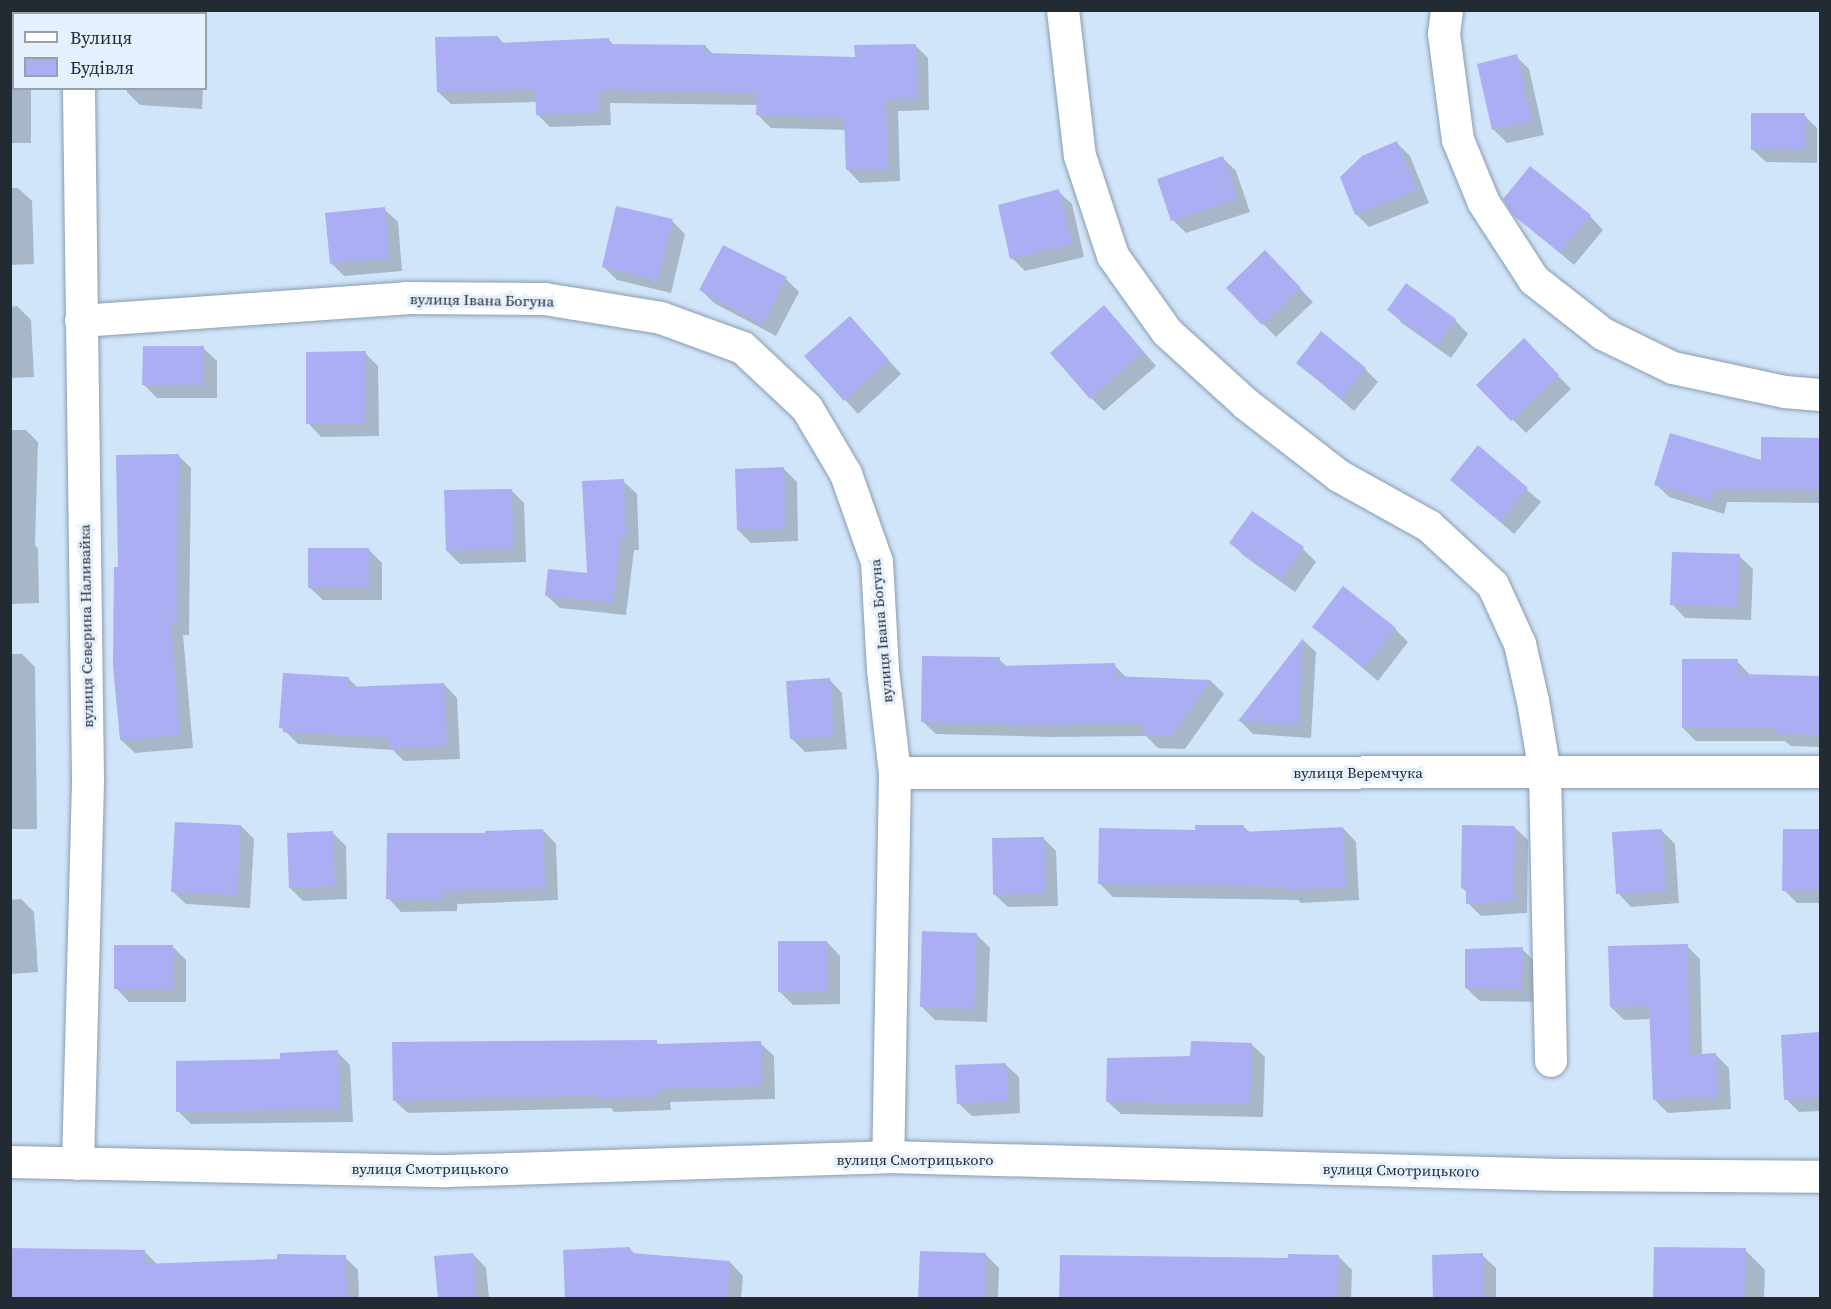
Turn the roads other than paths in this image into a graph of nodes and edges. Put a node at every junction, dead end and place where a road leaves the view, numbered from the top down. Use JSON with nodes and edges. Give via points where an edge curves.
{"nodes":[{"id":1,"x":1063,"y":10,"type":"edge"},
{"id":2,"x":1447,"y":10,"type":"edge"},
{"id":3,"x":79,"y":90,"type":"edge"},
{"id":4,"x":81,"y":321,"type":"junction"},
{"id":5,"x":1821,"y":394,"type":"edge"},
{"id":6,"x":1821,"y":772,"type":"edge"},
{"id":7,"x":895,"y":773,"type":"junction"},
{"id":8,"x":1545,"y":773,"type":"junction"},
{"id":9,"x":1551,"y":1061,"type":"dead end"},
{"id":10,"x":888,"y":1157,"type":"junction"},
{"id":11,"x":10,"y":1162,"type":"edge"},
{"id":12,"x":78,"y":1164,"type":"junction"},
{"id":13,"x":1821,"y":1177,"type":"edge"}],
"edges":[{"from":1,"to":8,"type":"street","via":[[1080,156],[1113,256],[1167,332],[1246,404],[1338,476],[1429,526],[1493,585],[1520,644]]},
{"from":2,"to":5,"type":"street","via":[[1444,34],[1458,140],[1484,203],[1534,280],[1603,334],[1673,368],[1785,392]]},
{"from":3,"to":4,"type":"street","name":"вулиця Северина Наливайка"},
{"from":4,"to":7,"type":"street","name":"вулиця Івана Богуна","via":[[406,298],[545,299],[661,318],[743,348],[807,408],[846,474],[877,562],[883,670]]},
{"from":4,"to":12,"type":"street","name":"вулиця Северина Наливайка","via":[[88,779]]},
{"from":6,"to":8,"type":"street","name":"вулиця Веремчука"},
{"from":7,"to":8,"type":"street","name":"вулиця Веремчука"},
{"from":7,"to":10,"type":"street","name":"вулиця Івана Богуна"},
{"from":8,"to":9,"type":"street"},
{"from":10,"to":12,"type":"street","name":"вулиця Смотрицького","via":[[447,1171]]},
{"from":10,"to":13,"type":"street","name":"вулиця Смотрицького"},
{"from":11,"to":12,"type":"street","name":"вулиця Смотрицького"}]}
